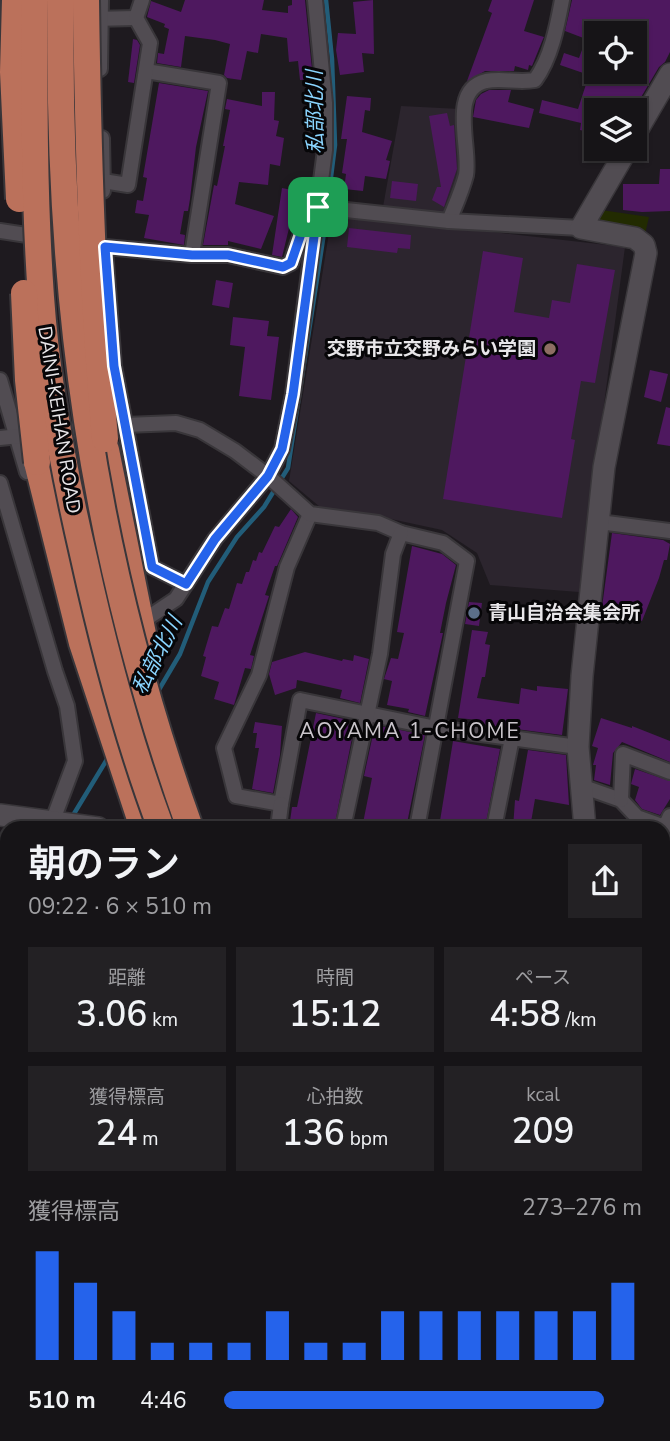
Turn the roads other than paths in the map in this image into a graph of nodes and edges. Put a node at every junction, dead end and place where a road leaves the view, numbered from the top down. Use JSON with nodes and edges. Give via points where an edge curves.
{"nodes":[{"id":1,"x":15,"y":0,"type":"edge"},
{"id":2,"x":35,"y":0,"type":"edge"},
{"id":3,"x":61,"y":0,"type":"edge"},
{"id":4,"x":101,"y":0,"type":"edge"},
{"id":5,"x":142,"y":0,"type":"edge"},
{"id":6,"x":315,"y":0,"type":"edge"},
{"id":7,"x":562,"y":0,"type":"edge"},
{"id":8,"x":93,"y":10,"type":"edge"},
{"id":9,"x":0,"y":12,"type":"edge"},
{"id":10,"x":135,"y":18,"type":"junction"},
{"id":11,"x":146,"y":71,"type":"junction"},
{"id":12,"x":670,"y":74,"type":"edge"},
{"id":13,"x":647,"y":113,"type":"edge"},
{"id":14,"x":620,"y":161,"type":"edge"},
{"id":15,"x":103,"y":181,"type":"junction"},
{"id":16,"x":318,"y":207,"type":"junction"},
{"id":17,"x":449,"y":221,"type":"junction"},
{"id":18,"x":580,"y":228,"type":"junction"},
{"id":19,"x":0,"y":231,"type":"edge"},
{"id":20,"x":105,"y":247,"type":"junction"},
{"id":21,"x":192,"y":255,"type":"junction"},
{"id":22,"x":0,"y":380,"type":"edge"},
{"id":23,"x":125,"y":425,"type":"junction"},
{"id":24,"x":18,"y":436,"type":"junction"},
{"id":25,"x":0,"y":438,"type":"edge"},
{"id":26,"x":268,"y":476,"type":"junction"},
{"id":27,"x":0,"y":483,"type":"edge"},
{"id":28,"x":310,"y":514,"type":"junction"},
{"id":29,"x":599,"y":522,"type":"junction"},
{"id":30,"x":670,"y":531,"type":"edge"},
{"id":31,"x":401,"y":533,"type":"junction"},
{"id":32,"x":186,"y":584,"type":"junction"},
{"id":33,"x":140,"y":623,"type":"junction"},
{"id":34,"x":82,"y":643,"type":"junction"},
{"id":35,"x":369,"y":714,"type":"junction"},
{"id":36,"x":436,"y":728,"type":"junction"},
{"id":37,"x":512,"y":738,"type":"junction"},
{"id":38,"x":578,"y":747,"type":"junction"},
{"id":39,"x":670,"y":772,"type":"edge"},
{"id":40,"x":581,"y":786,"type":"junction"},
{"id":41,"x":621,"y":800,"type":"junction"},
{"id":42,"x":281,"y":804,"type":"junction"},
{"id":43,"x":0,"y":815,"type":"edge"},
{"id":44,"x":30,"y":821,"type":"edge"},
{"id":45,"x":52,"y":821,"type":"edge"},
{"id":46,"x":141,"y":821,"type":"edge"},
{"id":47,"x":158,"y":821,"type":"edge"},
{"id":48,"x":188,"y":821,"type":"edge"},
{"id":49,"x":196,"y":821,"type":"edge"},
{"id":50,"x":279,"y":821,"type":"edge"},
{"id":51,"x":345,"y":821,"type":"edge"},
{"id":52,"x":418,"y":821,"type":"edge"},
{"id":53,"x":495,"y":821,"type":"edge"},
{"id":54,"x":584,"y":821,"type":"edge"},
{"id":55,"x":648,"y":821,"type":"edge"}],
"edges":[{"from":1,"to":34,"type":"highway","bridge":true,"via":[[13,72],[28,380],[37,462]]},
{"from":2,"to":47,"type":"highway","name":"DAINI-KEIHAN ROAD","bridge":true,"via":[[36,197],[48,371],[94,602]]},
{"from":3,"to":48,"type":"highway","name":"DAINI-KEIHAN ROAD","bridge":true,"via":[[63,196],[86,422],[122,608]]},
{"from":4,"to":8,"type":"street"},
{"from":5,"to":10,"type":"street"},
{"from":6,"to":16,"type":"street","via":[[325,103]]},
{"from":7,"to":17,"type":"street","via":[[543,69],[535,80],[485,81],[470,91],[463,104],[468,159]]},
{"from":8,"to":9,"type":"street"},
{"from":8,"to":10,"type":"street"},
{"from":8,"to":15,"type":"street","via":[[100,64]]},
{"from":8,"to":33,"type":"highway","bridge":true,"via":[[88,131],[99,372],[106,450]]},
{"from":10,"to":11,"type":"street","via":[[150,43]]},
{"from":11,"to":15,"type":"street","via":[[128,185]]},
{"from":11,"to":21,"type":"street","via":[[219,83]]},
{"from":12,"to":13,"type":"street"},
{"from":14,"to":18,"type":"street"},
{"from":15,"to":20,"type":"street"},
{"from":16,"to":17,"type":"street"},
{"from":16,"to":21,"type":"street","via":[[303,228],[291,263],[283,267],[228,255]]},
{"from":16,"to":26,"type":"street","via":[[293,394],[282,449]]},
{"from":17,"to":18,"type":"street"},
{"from":18,"to":29,"type":"street","via":[[635,238],[646,253],[604,467]]},
{"from":19,"to":20,"type":"street"},
{"from":20,"to":21,"type":"street"},
{"from":20,"to":23,"type":"street","via":[[114,366]]},
{"from":22,"to":24,"type":"street"},
{"from":23,"to":24,"type":"street"},
{"from":23,"to":26,"type":"street","via":[[176,423],[200,430]]},
{"from":23,"to":32,"type":"street","via":[[152,567]]},
{"from":24,"to":25,"type":"street"},
{"from":24,"to":34,"type":"street","via":[[54,576]]},
{"from":26,"to":28,"type":"street"},
{"from":26,"to":32,"type":"street","via":[[215,539]]},
{"from":27,"to":45,"type":"street","via":[[67,706],[75,761]]},
{"from":28,"to":31,"type":"street","via":[[378,523]]},
{"from":28,"to":42,"type":"street","via":[[287,567],[259,675],[224,748],[236,796]]},
{"from":29,"to":30,"type":"street"},
{"from":29,"to":38,"type":"street"},
{"from":31,"to":35,"type":"street","via":[[393,554]]},
{"from":31,"to":36,"type":"street","via":[[443,543],[467,561]]},
{"from":32,"to":33,"type":"street","via":[[176,599]]},
{"from":33,"to":49,"type":"highway"},
{"from":34,"to":46,"type":"highway"},
{"from":35,"to":36,"type":"street"},
{"from":35,"to":42,"type":"street","via":[[300,700]]},
{"from":35,"to":51,"type":"street"},
{"from":36,"to":37,"type":"street"},
{"from":36,"to":52,"type":"street"},
{"from":37,"to":38,"type":"street"},
{"from":37,"to":53,"type":"street"},
{"from":38,"to":40,"type":"street"},
{"from":39,"to":41,"type":"street","via":[[623,754]]},
{"from":40,"to":41,"type":"street"},
{"from":40,"to":54,"type":"street"},
{"from":41,"to":55,"type":"street","via":[[637,817]]},
{"from":42,"to":50,"type":"street"},
{"from":43,"to":44,"type":"street"}]}
